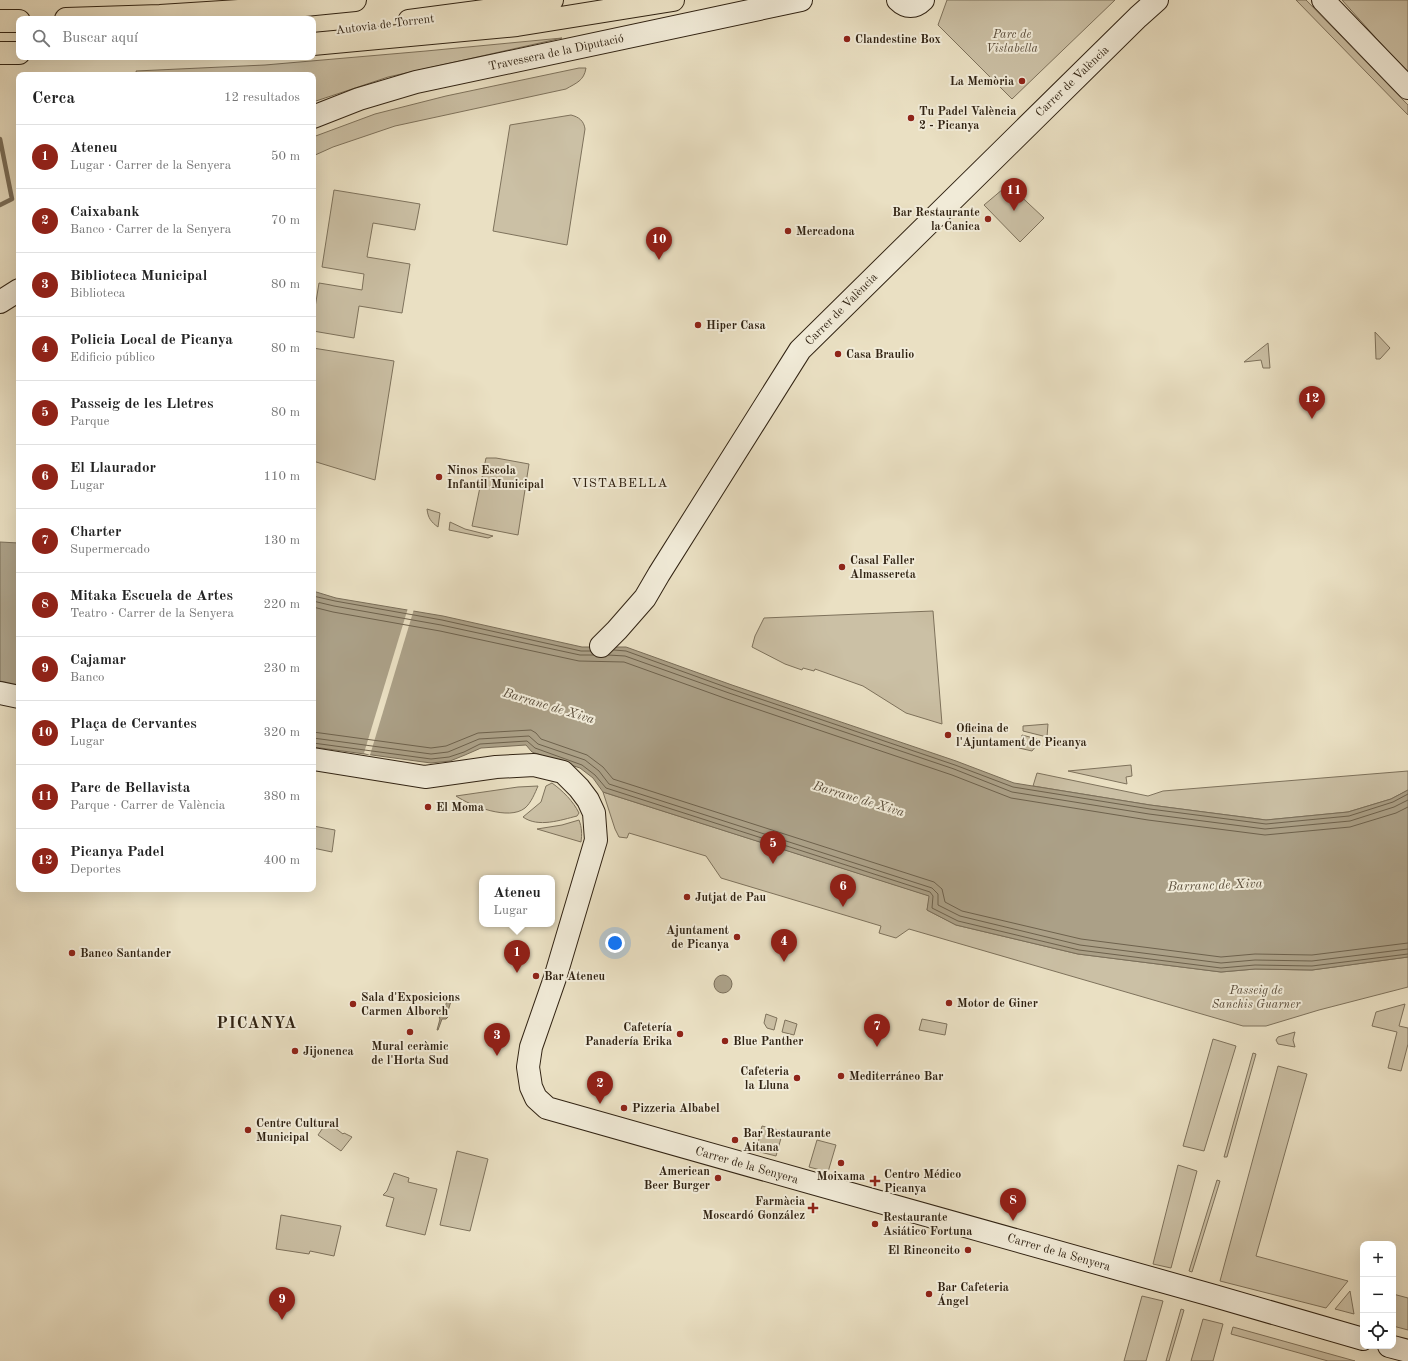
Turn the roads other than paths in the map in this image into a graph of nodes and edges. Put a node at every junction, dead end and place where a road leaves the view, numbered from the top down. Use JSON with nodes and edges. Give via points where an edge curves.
{"nodes":[{"id":1,"x":304,"y":0,"type":"edge"},
{"id":2,"x":355,"y":0,"type":"edge"},
{"id":3,"x":552,"y":0,"type":"edge"},
{"id":4,"x":673,"y":0,"type":"edge"},
{"id":5,"x":801,"y":0,"type":"edge"},
{"id":6,"x":898,"y":0,"type":"edge"},
{"id":7,"x":923,"y":0,"type":"edge"},
{"id":8,"x":1157,"y":0,"type":"edge"},
{"id":9,"x":1324,"y":1,"type":"edge"},
{"id":10,"x":1143,"y":8,"type":"edge"},
{"id":11,"x":254,"y":10,"type":"junction"},
{"id":12,"x":160,"y":16,"type":"edge"},
{"id":13,"x":0,"y":21,"type":"edge"},
{"id":14,"x":16,"y":21,"type":"edge"},
{"id":15,"x":316,"y":33,"type":"edge"},
{"id":16,"x":316,"y":44,"type":"edge"},
{"id":17,"x":0,"y":53,"type":"edge"},
{"id":18,"x":16,"y":53,"type":"edge"},
{"id":19,"x":1408,"y":88,"type":"edge"},
{"id":20,"x":316,"y":116,"type":"edge"},
{"id":21,"x":16,"y":292,"type":"edge"},
{"id":22,"x":0,"y":302,"type":"edge"},
{"id":23,"x":601,"y":646,"type":"dead end"},
{"id":24,"x":0,"y":693,"type":"edge"},
{"id":25,"x":16,"y":696,"type":"edge"},
{"id":26,"x":316,"y":759,"type":"edge"},
{"id":27,"x":1360,"y":1338,"type":"edge"},
{"id":28,"x":1396,"y":1348,"type":"edge"},
{"id":29,"x":1408,"y":1351,"type":"edge"}],
"edges":[{"from":1,"to":11,"type":"highway"},
{"from":2,"to":11,"type":"highway"},
{"from":3,"to":15,"type":"highway","name":"Autovia de Torrent"},
{"from":4,"to":16,"type":"highway","via":[[517,25]]},
{"from":5,"to":20,"type":"street","name":"Travessera de la Diputació","via":[[416,82],[359,99]]},
{"from":6,"to":7,"type":"street","via":[[913,6]]},
{"from":8,"to":10,"type":"street","name":"Carrer de València"},
{"from":9,"to":19,"type":"street"},
{"from":10,"to":23,"type":"street","name":"Carrer de València","via":[[800,350],[645,598]]},
{"from":11,"to":12,"type":"highway"},
{"from":13,"to":14,"type":"highway"},
{"from":17,"to":18,"type":"highway"},
{"from":21,"to":22,"type":"street"},
{"from":24,"to":25,"type":"street"},
{"from":26,"to":27,"type":"street","name":"Carrer de la Senyera","via":[[425,777],[496,767],[534,765],[563,772],[588,800],[594,813],[596,837],[593,854],[531,1047],[528,1067],[531,1088],[536,1098],[547,1108]]},
{"from":28,"to":29,"type":"street"}]}
